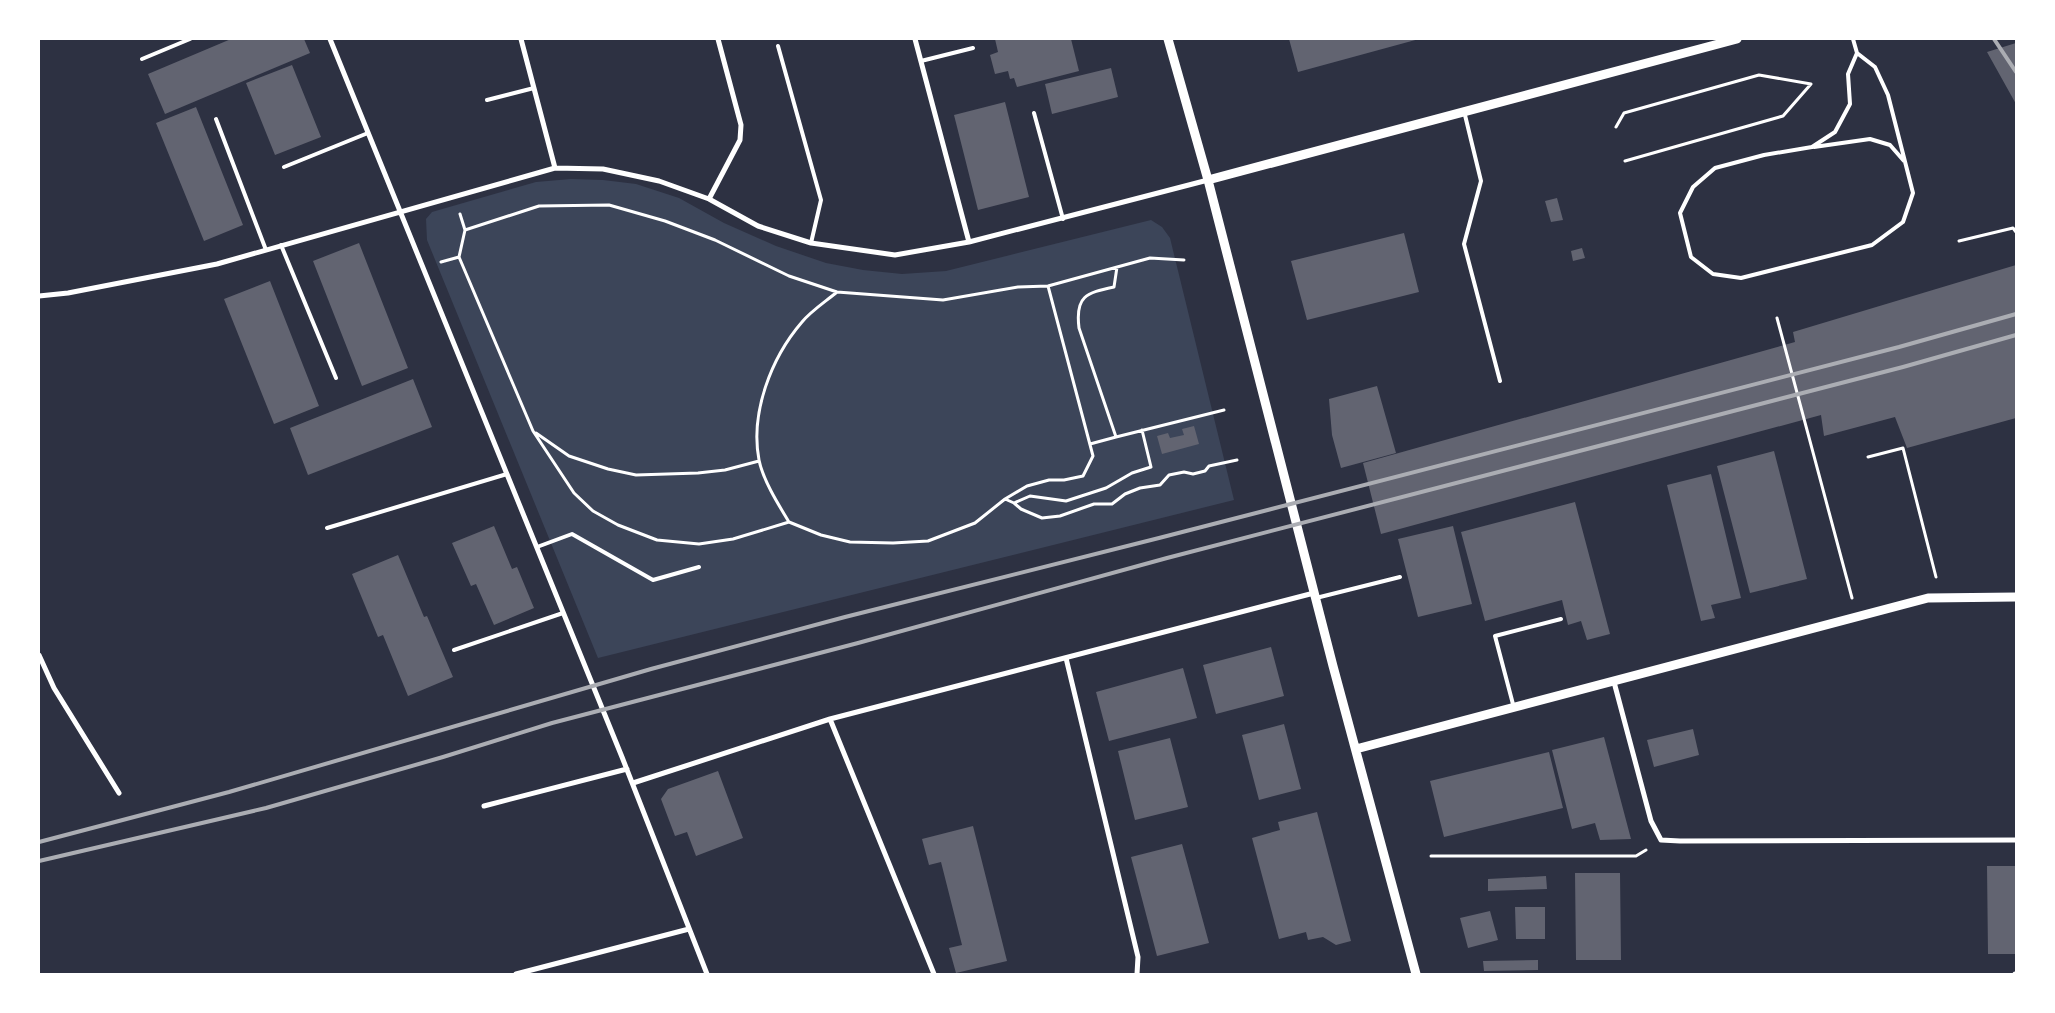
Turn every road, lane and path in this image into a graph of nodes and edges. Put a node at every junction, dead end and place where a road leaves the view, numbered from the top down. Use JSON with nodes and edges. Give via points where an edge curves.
{"nodes":[{"id":1,"x":190,"y":39,"type":"edge"},
{"id":2,"x":330,"y":39,"type":"edge"},
{"id":3,"x":521,"y":39,"type":"edge"},
{"id":4,"x":718,"y":39,"type":"edge"},
{"id":5,"x":915,"y":39,"type":"edge"},
{"id":6,"x":1168,"y":39,"type":"edge"},
{"id":7,"x":1737,"y":39,"type":"edge"},
{"id":8,"x":1853,"y":39,"type":"edge"},
{"id":9,"x":778,"y":46,"type":"dead end"},
{"id":10,"x":972,"y":48,"type":"dead end"},
{"id":11,"x":1857,"y":54,"type":"junction"},
{"id":12,"x":142,"y":59,"type":"dead end"},
{"id":13,"x":921,"y":61,"type":"junction"},
{"id":14,"x":534,"y":88,"type":"junction"},
{"id":15,"x":487,"y":100,"type":"dead end"},
{"id":16,"x":1464,"y":111,"type":"junction"},
{"id":17,"x":1034,"y":112,"type":"dead end"},
{"id":18,"x":216,"y":119,"type":"dead end"},
{"id":19,"x":1616,"y":127,"type":"dead end"},
{"id":20,"x":368,"y":133,"type":"junction"},
{"id":21,"x":1812,"y":147,"type":"junction"},
{"id":22,"x":1625,"y":161,"type":"dead end"},
{"id":23,"x":1905,"y":162,"type":"junction"},
{"id":24,"x":284,"y":167,"type":"dead end"},
{"id":25,"x":555,"y":168,"type":"junction"},
{"id":26,"x":1208,"y":180,"type":"junction"},
{"id":27,"x":708,"y":199,"type":"junction"},
{"id":28,"x":399,"y":212,"type":"junction"},
{"id":29,"x":1063,"y":219,"type":"junction"},
{"id":30,"x":2016,"y":232,"type":"edge"},
{"id":31,"x":1959,"y":241,"type":"dead end"},
{"id":32,"x":969,"y":242,"type":"junction"},
{"id":33,"x":811,"y":243,"type":"junction"},
{"id":34,"x":281,"y":245,"type":"junction"},
{"id":35,"x":266,"y":250,"type":"junction"},
{"id":36,"x":1184,"y":260,"type":"dead end"},
{"id":37,"x":1116,"y":267,"type":"junction"},
{"id":38,"x":1048,"y":286,"type":"junction"},
{"id":39,"x":837,"y":292,"type":"junction"},
{"id":40,"x":39,"y":296,"type":"edge"},
{"id":41,"x":1776,"y":318,"type":"dead end"},
{"id":42,"x":336,"y":378,"type":"dead end"},
{"id":43,"x":1500,"y":381,"type":"dead end"},
{"id":44,"x":1224,"y":410,"type":"dead end"},
{"id":45,"x":1142,"y":430,"type":"junction"},
{"id":46,"x":533,"y":431,"type":"junction"},
{"id":47,"x":1116,"y":437,"type":"junction"},
{"id":48,"x":1090,"y":444,"type":"junction"},
{"id":49,"x":1868,"y":456,"type":"dead end"},
{"id":50,"x":1237,"y":460,"type":"dead end"},
{"id":51,"x":759,"y":461,"type":"junction"},
{"id":52,"x":508,"y":474,"type":"junction"},
{"id":53,"x":1005,"y":499,"type":"junction"},
{"id":54,"x":1014,"y":503,"type":"junction"},
{"id":55,"x":789,"y":522,"type":"junction"},
{"id":56,"x":327,"y":528,"type":"dead end"},
{"id":57,"x":537,"y":547,"type":"junction"},
{"id":58,"x":699,"y":567,"type":"dead end"},
{"id":59,"x":1400,"y":577,"type":"dead end"},
{"id":60,"x":1937,"y":580,"type":"dead end"},
{"id":61,"x":1315,"y":595,"type":"junction"},
{"id":62,"x":2016,"y":597,"type":"edge"},
{"id":63,"x":1852,"y":599,"type":"dead end"},
{"id":64,"x":563,"y":613,"type":"junction"},
{"id":65,"x":1561,"y":619,"type":"dead end"},
{"id":66,"x":454,"y":650,"type":"dead end"},
{"id":67,"x":39,"y":655,"type":"edge"},
{"id":68,"x":1066,"y":658,"type":"junction"},
{"id":69,"x":1614,"y":682,"type":"junction"},
{"id":70,"x":1514,"y":708,"type":"junction"},
{"id":71,"x":830,"y":720,"type":"junction"},
{"id":72,"x":1356,"y":749,"type":"junction"},
{"id":73,"x":627,"y":769,"type":"junction"},
{"id":74,"x":633,"y":783,"type":"junction"},
{"id":75,"x":119,"y":793,"type":"dead end"},
{"id":76,"x":484,"y":806,"type":"dead end"},
{"id":77,"x":1660,"y":840,"type":"junction"},
{"id":78,"x":2016,"y":840,"type":"edge"},
{"id":79,"x":1431,"y":856,"type":"dead end"},
{"id":80,"x":689,"y":929,"type":"junction"},
{"id":81,"x":516,"y":974,"type":"edge"},
{"id":82,"x":707,"y":974,"type":"edge"},
{"id":83,"x":934,"y":974,"type":"edge"},
{"id":84,"x":1137,"y":974,"type":"edge"},
{"id":85,"x":1416,"y":974,"type":"edge"}],
"edges":[{"from":1,"to":12,"type":"lane"},
{"from":2,"to":20,"type":"street"},
{"from":3,"to":14,"type":"street"},
{"from":4,"to":27,"type":"street","via":[[741,125],[740,140]]},
{"from":5,"to":13,"type":"street"},
{"from":6,"to":26,"type":"street"},
{"from":7,"to":16,"type":"street"},
{"from":8,"to":11,"type":"lane"},
{"from":9,"to":33,"type":"lane","via":[[822,200]]},
{"from":10,"to":13,"type":"lane"},
{"from":11,"to":21,"type":"lane","via":[[1848,74],[1850,104],[1835,132]]},
{"from":11,"to":23,"type":"lane","via":[[1874,67],[1888,95]]},
{"from":13,"to":32,"type":"street"},
{"from":14,"to":15,"type":"lane"},
{"from":14,"to":25,"type":"street"},
{"from":16,"to":26,"type":"street"},
{"from":16,"to":43,"type":"lane","via":[[1481,181],[1464,244]]},
{"from":17,"to":29,"type":"lane"},
{"from":18,"to":35,"type":"lane"},
{"from":19,"to":22,"type":"path","via":[[1624,113],[1759,75],[1811,84],[1783,116]]},
{"from":20,"to":24,"type":"lane"},
{"from":20,"to":28,"type":"street"},
{"from":21,"to":23,"type":"lane","via":[[1870,139],[1890,145]]},
{"from":21,"to":23,"type":"lane","via":[[1715,168],[1692,187],[1680,213],[1691,256],[1713,274],[1741,278],[1872,245],[1903,222],[1913,193]]},
{"from":25,"to":27,"type":"street","via":[[603,169],[659,181]]},
{"from":25,"to":28,"type":"street"},
{"from":26,"to":29,"type":"street"},
{"from":26,"to":61,"type":"street"},
{"from":27,"to":33,"type":"street","via":[[758,226]]},
{"from":28,"to":34,"type":"street"},
{"from":28,"to":52,"type":"street"},
{"from":29,"to":32,"type":"street"},
{"from":30,"to":31,"type":"path","via":[[2013,228]]},
{"from":32,"to":33,"type":"street","via":[[895,255]]},
{"from":34,"to":35,"type":"street"},
{"from":34,"to":42,"type":"lane"},
{"from":35,"to":40,"type":"street","via":[[217,264]]},
{"from":36,"to":37,"type":"path","via":[[1150,258]]},
{"from":37,"to":38,"type":"path"},
{"from":37,"to":47,"type":"path","via":[[1114,287],[1086,296],[1077,314]]},
{"from":38,"to":39,"type":"path","via":[[1018,287],[944,300]]},
{"from":38,"to":48,"type":"path"},
{"from":39,"to":46,"type":"path","via":[[789,276],[715,240],[609,205],[539,206],[464,230],[459,256]]},
{"from":39,"to":51,"type":"path","via":[[803,320],[784,346],[772,371],[760,408]]},
{"from":41,"to":63,"type":"path"},
{"from":44,"to":45,"type":"path"},
{"from":45,"to":47,"type":"path"},
{"from":45,"to":54,"type":"path","via":[[1151,467],[1132,473],[1106,488],[1066,501],[1030,496]]},
{"from":46,"to":51,"type":"path","via":[[569,456],[636,475],[725,470]]},
{"from":46,"to":55,"type":"path","via":[[574,493],[593,511],[657,540],[699,544],[733,539]]},
{"from":47,"to":48,"type":"path"},
{"from":48,"to":53,"type":"path","via":[[1093,456],[1083,476],[1027,486]]},
{"from":49,"to":60,"type":"path","via":[[1902,448]]},
{"from":50,"to":54,"type":"path","via":[[1209,466],[1205,471],[1193,474],[1184,472],[1169,476],[1160,485],[1140,488],[1112,504],[1094,504],[1060,516],[1042,518]]},
{"from":51,"to":55,"type":"path"},
{"from":52,"to":56,"type":"lane"},
{"from":52,"to":57,"type":"street"},
{"from":53,"to":54,"type":"path"},
{"from":53,"to":55,"type":"path","via":[[975,524],[928,540],[850,542]]},
{"from":57,"to":58,"type":"lane","via":[[572,534],[653,580]]},
{"from":57,"to":64,"type":"street"},
{"from":59,"to":61,"type":"lane"},
{"from":61,"to":68,"type":"street"},
{"from":61,"to":72,"type":"street"},
{"from":62,"to":69,"type":"street","via":[[1928,598]]},
{"from":64,"to":66,"type":"lane"},
{"from":64,"to":73,"type":"street"},
{"from":65,"to":70,"type":"lane","via":[[1495,636]]},
{"from":67,"to":75,"type":"street","via":[[54,688]]},
{"from":68,"to":71,"type":"street"},
{"from":68,"to":84,"type":"street","via":[[1138,957]]},
{"from":69,"to":70,"type":"street"},
{"from":69,"to":77,"type":"street","via":[[1651,821]]},
{"from":70,"to":72,"type":"street"},
{"from":71,"to":74,"type":"street"},
{"from":71,"to":83,"type":"street"},
{"from":72,"to":85,"type":"street"},
{"from":73,"to":74,"type":"street"},
{"from":73,"to":76,"type":"street"},
{"from":74,"to":80,"type":"street"},
{"from":77,"to":78,"type":"street"},
{"from":77,"to":79,"type":"path","via":[[1636,856]]},
{"from":80,"to":81,"type":"street"},
{"from":80,"to":82,"type":"street"}]}
